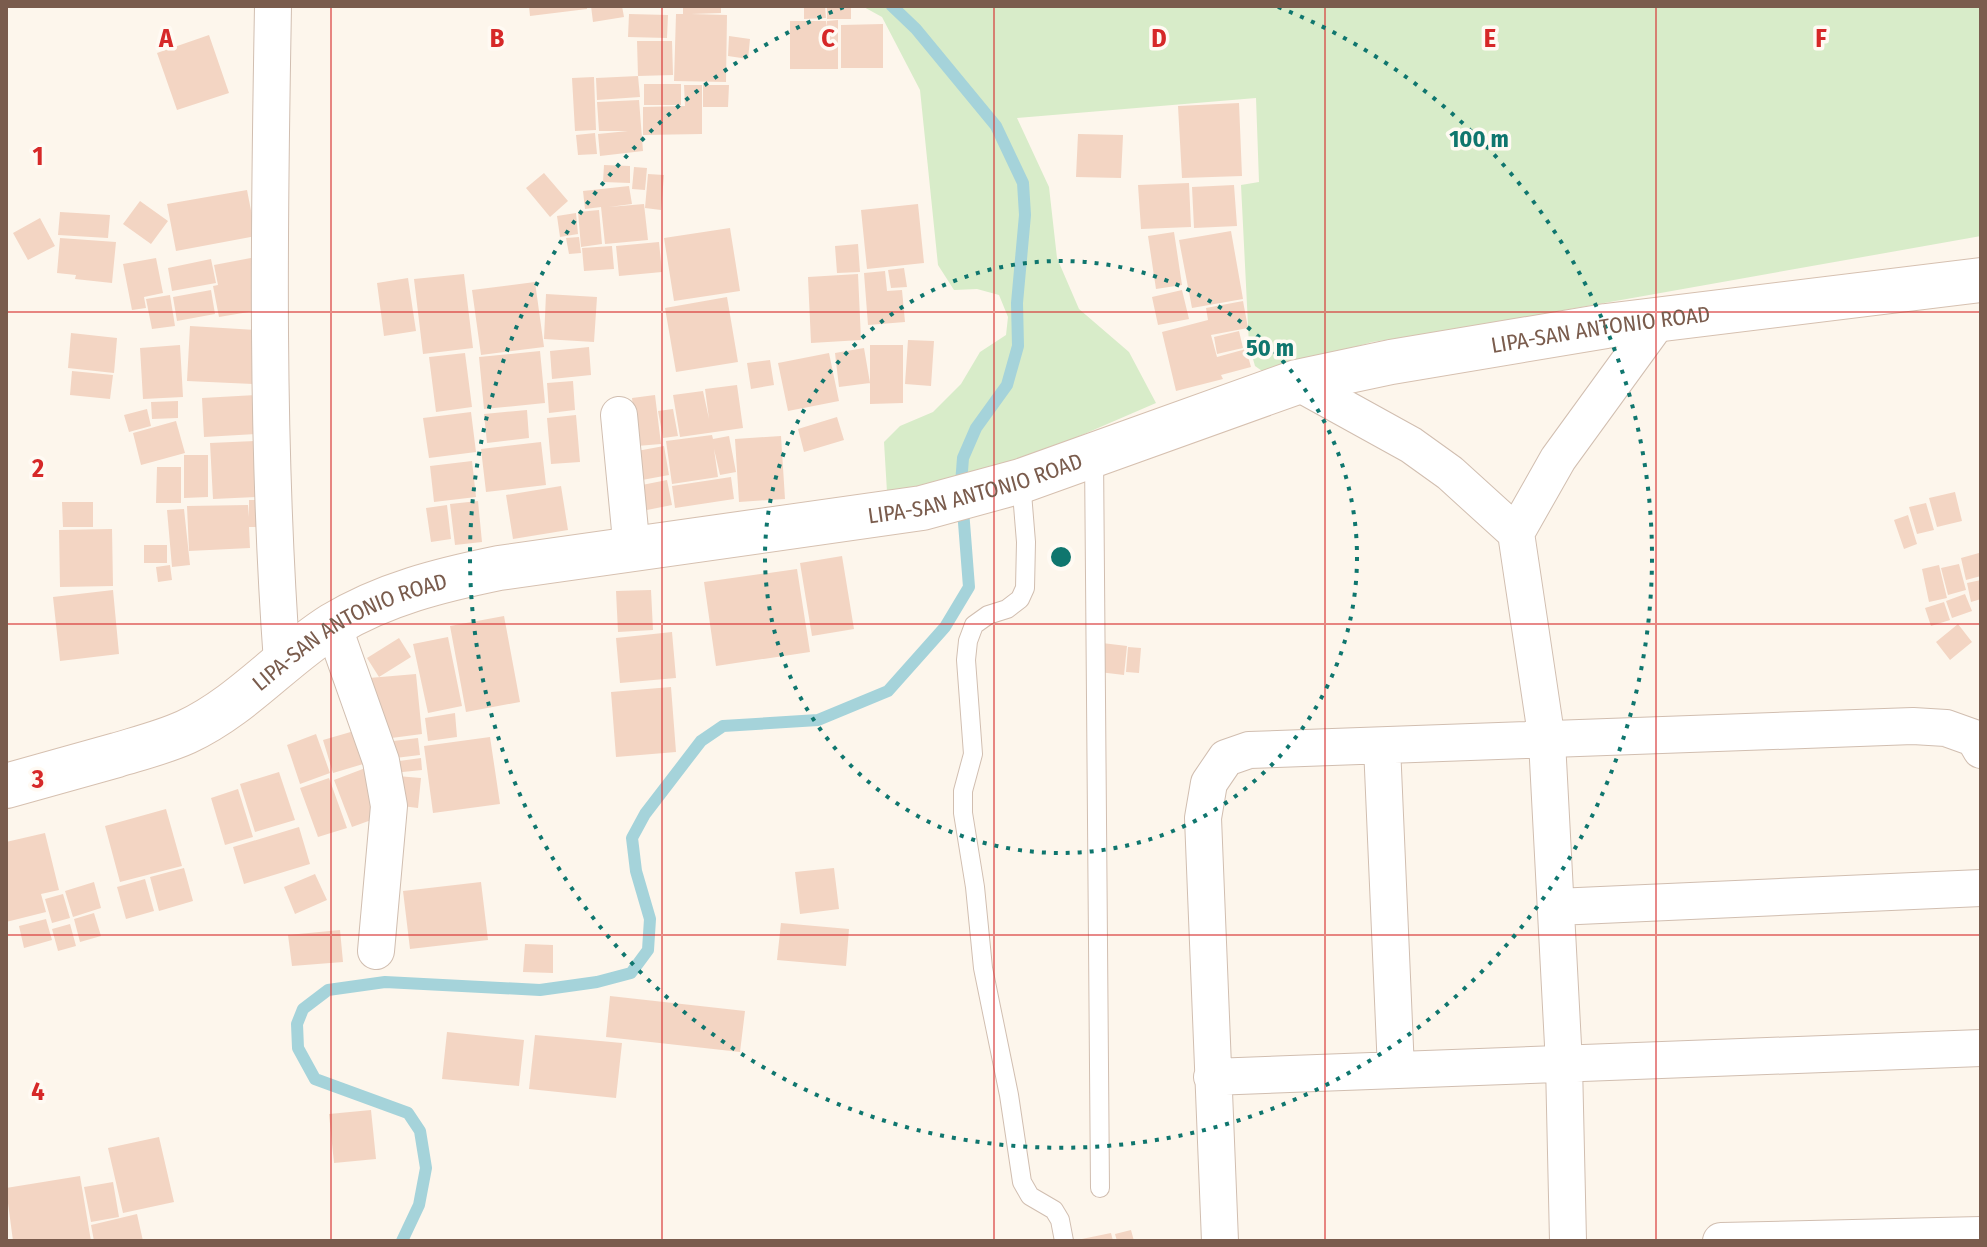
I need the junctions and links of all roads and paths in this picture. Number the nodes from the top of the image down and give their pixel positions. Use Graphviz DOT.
graph roads {
  1 [pos="273,6"];
  2 [pos="1981,280"];
  3 [pos="1659,320"];
  4 [pos="1297,382"];
  5 [pos="619,415"];
  6 [pos="1094,454"];
  7 [pos="1014,483"];
  8 [pos="1516,533"];
  9 [pos="632,551"];
  10 [pos="333,625"];
  11 [pos="282,662"];
  12 [pos="1547,741"];
  13 [pos="1382,746"];
  14 [pos="1981,750"];
  15 [pos="6,786"];
  16 [pos="1981,888"];
  17 [pos="1556,907"];
  18 [pos="376,951"];
  19 [pos="1981,1048"];
  20 [pos="1564,1064"];
  21 [pos="1396,1070"];
  22 [pos="1212,1077"];
  23 [pos="1100,1188"];
  24 [pos="1981,1235"];
  25 [pos="1876,1240"];
  26 [pos="1064,1241"];
  27 [pos="1220,1241"];
  28 [pos="1568,1241"];
  29 [pos="1721,1241"];
  1 -- 11 [label="street"];
  2 -- 3 [label="main road, LIPA-SAN ANTONIO ROAD"];
  3 -- 4 [label="main road, LIPA-SAN ANTONIO ROAD"];
  3 -- 8 [label="street"];
  4 -- 6 [label="main road, LIPA-SAN ANTONIO ROAD"];
  4 -- 8 [label="street"];
  5 -- 9 [label="street"];
  6 -- 7 [label="main road, LIPA-SAN ANTONIO ROAD"];
  6 -- 23 [label="lane"];
  7 -- 9 [label="main road, LIPA-SAN ANTONIO ROAD"];
  7 -- 26 [label="lane"];
  8 -- 12 [label="street"];
  9 -- 10 [label="main road, LIPA-SAN ANTONIO ROAD"];
  10 -- 11 [label="main road, LIPA-SAN ANTONIO ROAD"];
  10 -- 18 [label="street"];
  11 -- 15 [label="main road, LIPA-SAN ANTONIO ROAD"];
  12 -- 13 [label="street"];
  12 -- 14 [label="street"];
  12 -- 17 [label="street"];
  13 -- 21 [label="street"];
  13 -- 22 [label="street"];
  16 -- 17 [label="street"];
  17 -- 20 [label="street"];
  19 -- 20 [label="street"];
  20 -- 21 [label="street"];
  20 -- 28 [label="street"];
  21 -- 22 [label="street"];
  22 -- 27 [label="street"];
  24 -- 25 [label="street"];
  25 -- 29 [label="street"];
}
